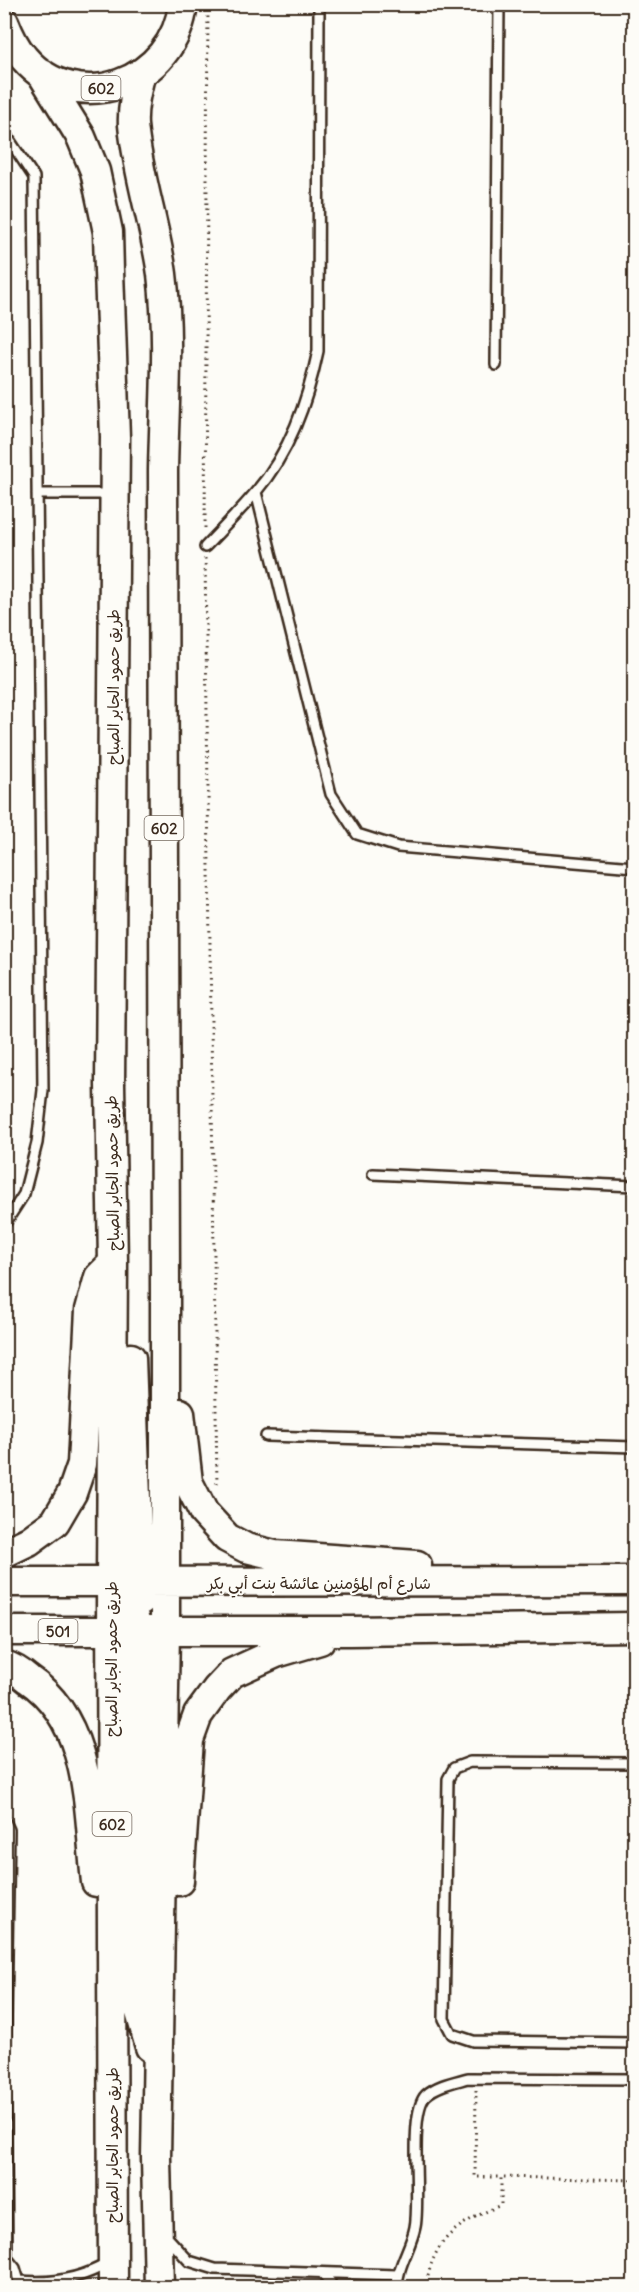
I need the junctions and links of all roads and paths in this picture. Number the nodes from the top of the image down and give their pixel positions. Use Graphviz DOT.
graph roads {
  1 [pos="183,4"];
  2 [pos="208,4"];
  3 [pos="320,4"];
  4 [pos="499,4"];
  5 [pos="4,22"];
  6 [pos="42,74"];
  7 [pos="140,76"];
  8 [pos="4,132"];
  9 [pos="496,365"];
  10 [pos="256,492"];
  11 [pos="38,494"];
  12 [pos="114,494"];
  13 [pos="205,547"];
  14 [pos="634,867"];
  15 [pos="373,1174"];
  16 [pos="634,1186"];
  17 [pos="4,1225"];
  18 [pos="113,1263"];
  19 [pos="165,1295"];
  20 [pos="266,1436"];
  21 [pos="634,1447"];
  22 [pos="217,1494"];
  23 [pos="4,1553"];
  24 [pos="634,1581"];
  25 [pos="4,1582"];
  26 [pos="556,1582"];
  27 [pos="138,1583"];
  28 [pos="634,1627"];
  29 [pos="4,1631"];
  30 [pos="124,1631"];
  31 [pos="165,1631"];
  32 [pos="351,1631"];
  33 [pos="4,1665"];
  34 [pos="634,1763"];
  35 [pos="4,1819"];
  36 [pos="160,1964"];
  37 [pos="112,2017"];
  38 [pos="634,2043"];
  39 [pos="157,2068"];
  40 [pos="5,2078"];
  41 [pos="476,2078"];
  42 [pos="634,2079"];
  43 [pos="501,2177"];
  44 [pos="634,2180"];
  45 [pos="159,2226"];
  46 [pos="6,2260"];
  47 [pos="322,2273"];
  48 [pos="113,2274"];
  49 [pos="397,2275"];
  50 [pos="21,2284"];
  51 [pos="51,2285"];
  52 [pos="4,2286"];
  53 [pos="147,2288"];
  54 [pos="159,2288"];
  55 [pos="331,2288"];
  56 [pos="397,2288"];
  57 [pos="426,2288"];
  1 -- 7 [label="main road, 602"];
  2 -- 13 [label="path"];
  3 -- 10 [label="lane"];
  4 -- 9 [label="lane"];
  5 -- 6 [label="main road, 602"];
  6 -- 7 [label="main road, 602"];
  6 -- 12 [label="main road, طريق حمود الجابر الصباح / 602"];
  7 -- 19 [label="main road, 602"];
  8 -- 11 [label="lane"];
  10 -- 13 [label="lane"];
  10 -- 14 [label="lane"];
  11 -- 12 [label="lane"];
  11 -- 17 [label="lane"];
  12 -- 18 [label="main road, طريق حمود الجابر الصباح / 602"];
  13 -- 22 [label="path"];
  15 -- 16 [label="lane"];
  18 -- 23 [label="main road"];
  18 -- 27 [label="main road"];
  19 -- 26 [label="main road"];
  19 -- 27 [label="main road, 602"];
  20 -- 21 [label="lane"];
  24 -- 26 [label="main road, شارع أم المؤمنين عائشة بنت أبي بكر"];
  25 -- 27 [label="main road, شارع أم المؤمنين عائشة بنت أبي بكر"];
  26 -- 27 [label="main road, شارع أم المؤمنين عائشة بنت أبي بكر"];
  27 -- 30 [label="main road"];
  27 -- 31 [label="main road"];
  28 -- 32 [label="main road"];
  29 -- 30 [label="main road, 501"];
  30 -- 31 [label="main road"];
  30 -- 37 [label="main road, طريق حمود الجابر الصباح / 602"];
  30 -- 39 [label="main road"];
  31 -- 32 [label="main road"];
  31 -- 36 [label="main road"];
  32 -- 36 [label="main road"];
  33 -- 37 [label="main road"];
  34 -- 38 [label="lane"];
  35 -- 40 [label="lane"];
  36 -- 39 [label="main road"];
  37 -- 48 [label="main road, طريق حمود الجابر الصباح / 602"];
  39 -- 45 [label="main road"];
  40 -- 46 [label="lane"];
  41 -- 42 [label="lane"];
  41 -- 43 [label="path"];
  41 -- 49 [label="lane"];
  43 -- 44 [label="path"];
  43 -- 57 [label="path"];
  45 -- 47 [label="lane"];
  45 -- 54 [label="main road"];
  46 -- 50 [label="lane"];
  47 -- 49 [label="lane"];
  47 -- 55 [label="lane"];
  48 -- 51 [label="lane"];
  49 -- 56 [label="lane"];
  50 -- 51 [label="lane"];
  52 -- 53 [label="path, bridge"];
}
